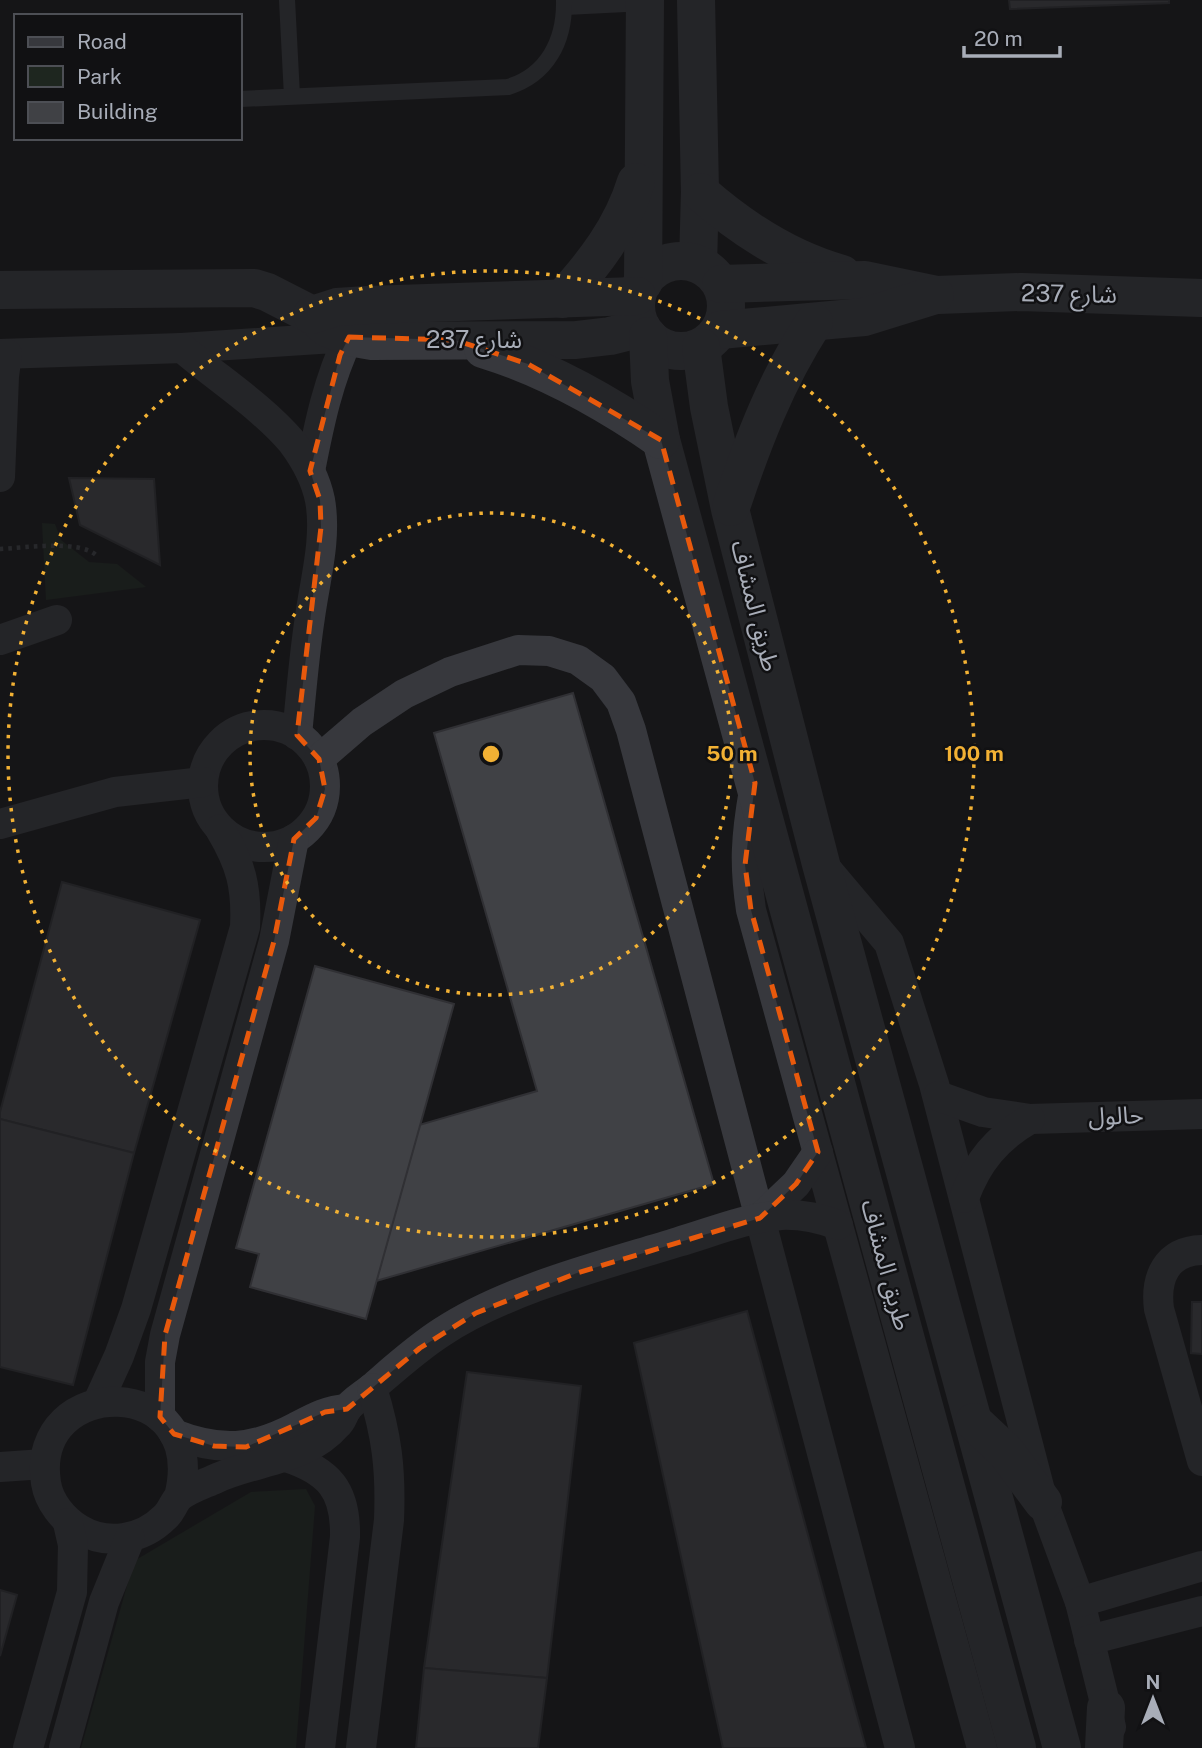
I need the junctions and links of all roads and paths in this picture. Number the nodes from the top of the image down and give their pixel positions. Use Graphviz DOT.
graph roads {
  1 [pos="288,0"];
  2 [pos="696,0"];
  3 [pos="645,2"];
  4 [pos="564,3"];
  5 [pos="292,96"];
  6 [pos="242,99"];
  7 [pos="642,164"];
  8 [pos="700,192"];
  9 [pos="709,274"];
  10 [pos="865,280"];
  11 [pos="0,290"];
  12 [pos="937,295"];
  13 [pos="1202,298"];
  14 [pos="562,299"];
  15 [pos="642,311"];
  16 [pos="312,315"];
  17 [pos="814,322"];
  18 [pos="348,337"];
  19 [pos="711,338"];
  20 [pos="454,340"];
  21 [pos="182,348"];
  22 [pos="4,354"];
  23 [pos="661,440"];
  24 [pos="310,471"];
  25 [pos="0,477"];
  26 [pos="730,509"];
  27 [pos="0,549"];
  28 [pos="97,556"];
  29 [pos="57,620"];
  30 [pos="0,622"];
  31 [pos="0,640"];
  32 [pos="298,735"];
  33 [pos="319,759"];
  34 [pos="203,782"];
  35 [pos="755,783"];
  36 [pos="0,824"];
  37 [pos="220,829"];
  38 [pos="294,839"];
  39 [pos="821,864"];
  40 [pos="938,1096"];
  41 [pos="1202,1114"];
  42 [pos="1030,1119"];
  43 [pos="818,1152"];
  44 [pos="964,1198"];
  45 [pos="760,1218"];
  46 [pos="838,1226"];
  47 [pos="1202,1250"];
  48 [pos="372,1388"];
  49 [pos="98,1402"];
  50 [pos="347,1409"];
  51 [pos="973,1421"];
  52 [pos="167,1426"];
  53 [pos="286,1457"];
  54 [pos="1202,1461"];
  55 [pos="44,1464"];
  56 [pos="0,1467"];
  57 [pos="179,1497"];
  58 [pos="1043,1502"];
  59 [pos="68,1523"];
  60 [pos="130,1538"];
  61 [pos="1202,1566"];
  62 [pos="1080,1602"];
  63 [pos="1202,1611"];
  64 [pos="1089,1640"];
  65 [pos="1107,1708"];
  66 [pos="28,1748"];
  67 [pos="64,1748"];
  68 [pos="320,1748"];
  69 [pos="361,1748"];
  70 [pos="900,1748"];
  71 [pos="982,1748"];
  72 [pos="1017,1748"];
  73 [pos="1062,1748"];
  74 [pos="1104,1748"];
  75 [pos="1117,1748"];
  1 -- 5 [label="lane"];
  2 -- 8 [label="street"];
  3 -- 4 [label="lane"];
  3 -- 7 [label="street, طريق المشاف"];
  4 -- 5 [label="lane"];
  5 -- 6 [label="lane"];
  7 -- 14 [label="street"];
  7 -- 15 [label="street, طريق المشاف"];
  8 -- 9 [label="street"];
  8 -- 10 [label="street"];
  9 -- 10 [label="street, شارع 237"];
  9 -- 15 [label="street"];
  9 -- 19 [label="street"];
  10 -- 12 [label="street, شارع 237"];
  11 -- 16 [label="street, شارع 237"];
  12 -- 13 [label="street, شارع 237"];
  12 -- 17 [label="street, شارع 237"];
  14 -- 15 [label="street, شارع 237"];
  14 -- 16 [label="street, شارع 237"];
  15 -- 19 [label="street"];
  15 -- 20 [label="street, شارع 237"];
  15 -- 23 [label="street, طريق المشاف"];
  16 -- 18 [label="street, شارع 237"];
  17 -- 19 [label="street, شارع 237"];
  17 -- 26 [label="street"];
  18 -- 20 [label="street, شارع 237"];
  18 -- 21 [label="street"];
  18 -- 24 [label="street"];
  19 -- 26 [label="street, طريق المشاف"];
  20 -- 23 [label="street"];
  21 -- 22 [label="street"];
  21 -- 24 [label="street"];
  22 -- 25 [label="street"];
  23 -- 35 [label="street, طريق المشاف"];
  24 -- 32 [label="street"];
  26 -- 39 [label="street, طريق المشاف"];
  27 -- 28 [label="path"];
  29 -- 31 [label="street"];
  30 -- 31 [label="street"];
  32 -- 33 [label="street"];
  32 -- 34 [label="street"];
  33 -- 38 [label="street"];
  33 -- 45 [label="street"];
  34 -- 36 [label="street"];
  34 -- 37 [label="street"];
  35 -- 43 [label="street, طريق المشاف"];
  35 -- 72 [label="street, طريق المشاف"];
  37 -- 38 [label="street"];
  37 -- 49 [label="street"];
  38 -- 52 [label="street"];
  39 -- 40 [label="street, طريق المشاف"];
  39 -- 51 [label="street, طريق المشاف"];
  40 -- 42 [label="street, حالول"];
  40 -- 44 [label="street, طريق المشاف"];
  41 -- 42 [label="street, حالول"];
  42 -- 44 [label="street"];
  43 -- 45 [label="street"];
  43 -- 46 [label="street, طريق المشاف"];
  44 -- 58 [label="street, طريق المشاف"];
  45 -- 46 [label="street"];
  45 -- 48 [label="street"];
  45 -- 70 [label="street"];
  46 -- 71 [label="street, طريق المشاف"];
  47 -- 54 [label="street"];
  48 -- 50 [label="street"];
  48 -- 69 [label="street"];
  49 -- 52 [label="street"];
  49 -- 55 [label="street"];
  50 -- 52 [label="street"];
  50 -- 53 [label="street"];
  51 -- 58 [label="street"];
  51 -- 73 [label="street, طريق المشاف"];
  52 -- 57 [label="street"];
  53 -- 57 [label="street"];
  53 -- 68 [label="street"];
  55 -- 56 [label="street"];
  55 -- 59 [label="street"];
  57 -- 60 [label="street"];
  58 -- 62 [label="street, طريق المشاف"];
  59 -- 60 [label="street"];
  59 -- 66 [label="street"];
  60 -- 67 [label="street"];
  61 -- 62 [label="street"];
  62 -- 64 [label="street, طريق المشاف"];
  63 -- 64 [label="street"];
  64 -- 65 [label="street, طريق المشاف"];
  65 -- 74 [label="street"];
  65 -- 75 [label="street, طريق المشاف"];
}
